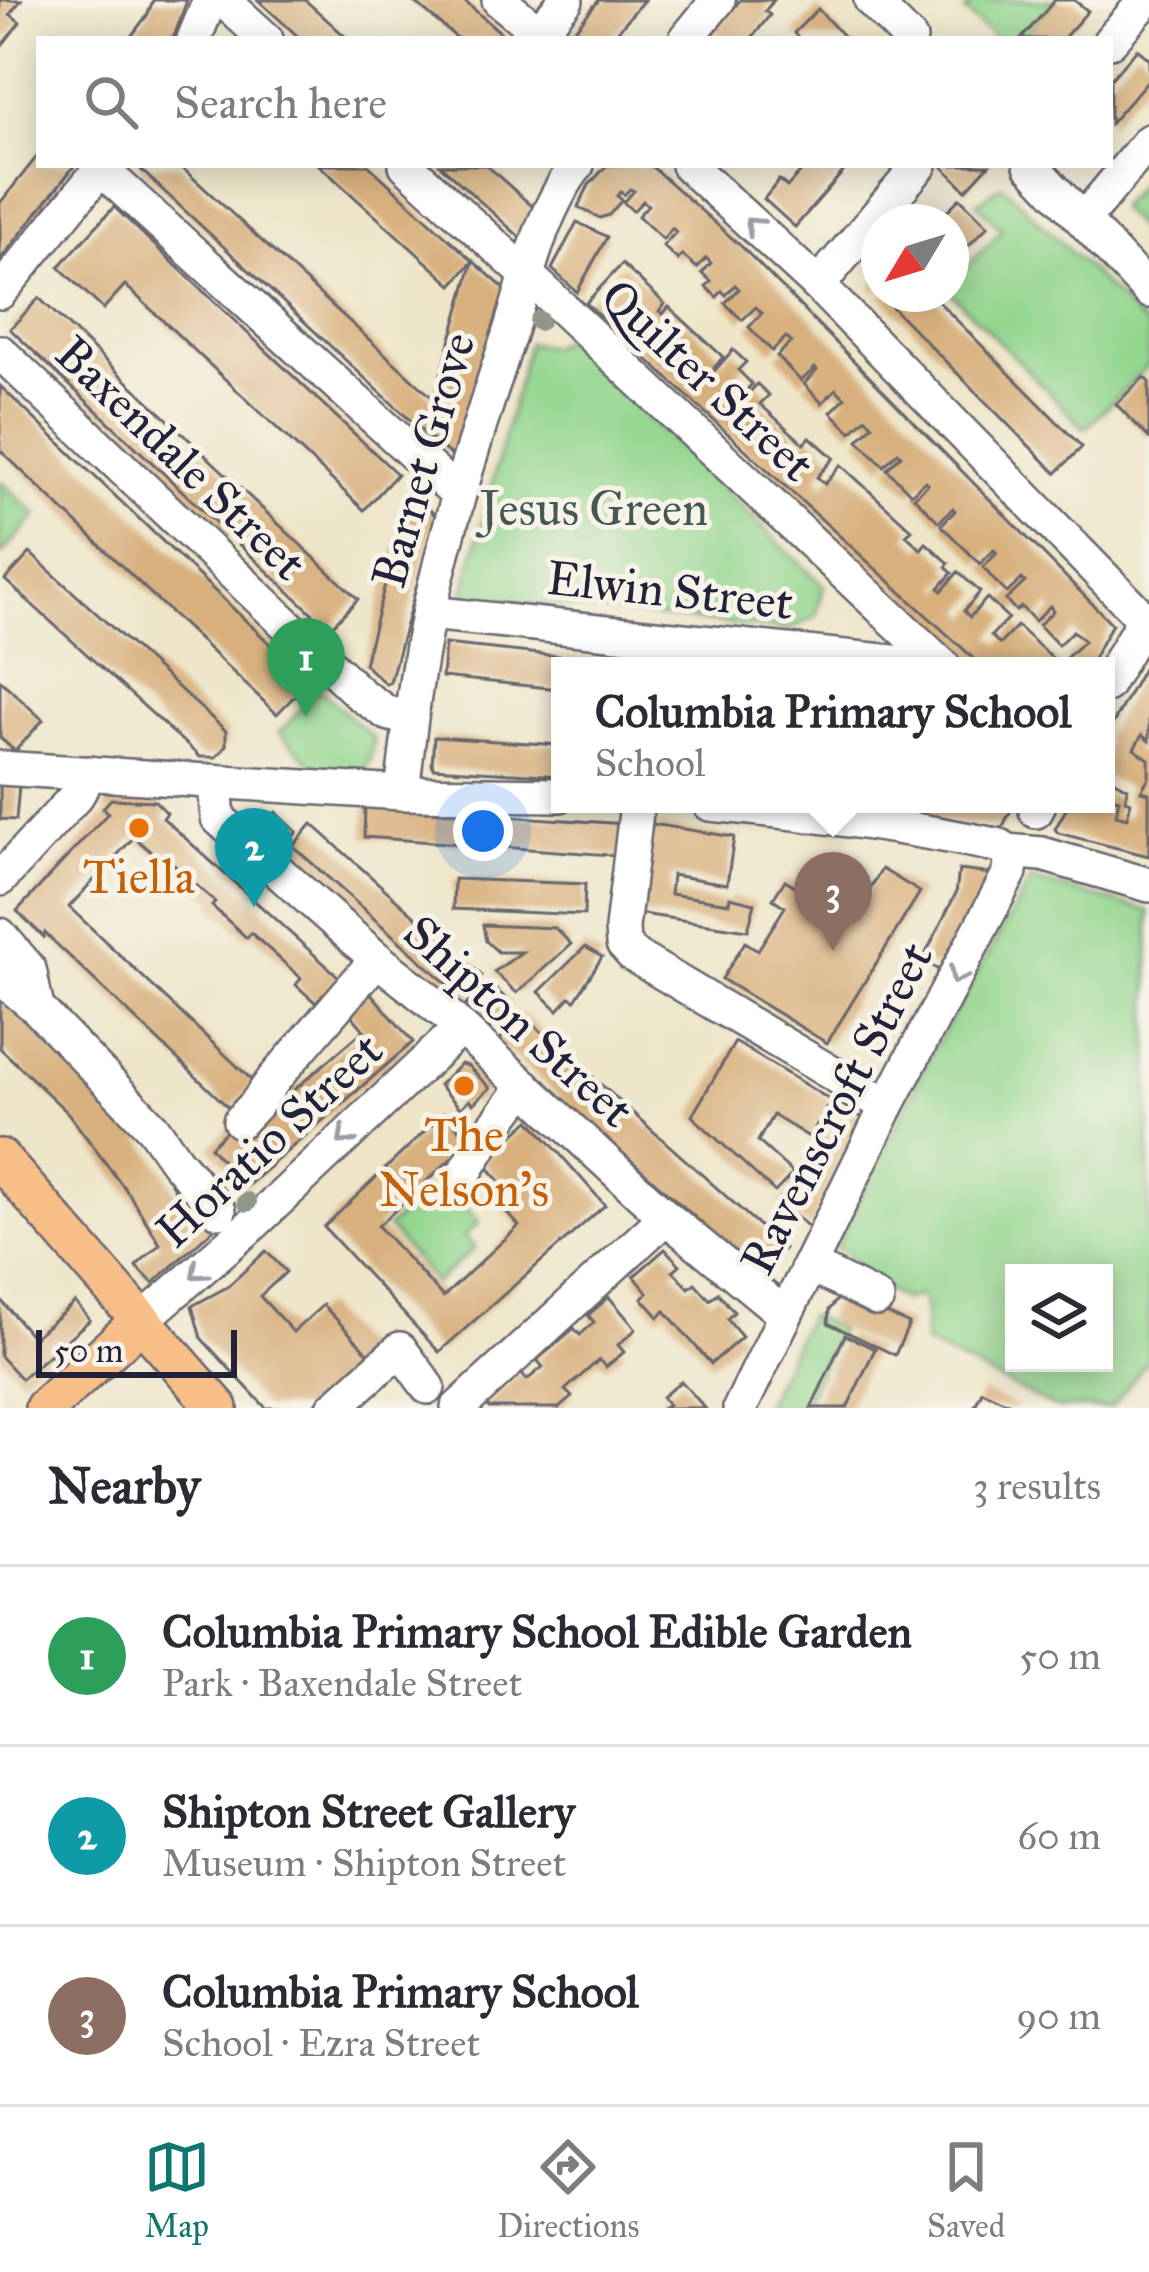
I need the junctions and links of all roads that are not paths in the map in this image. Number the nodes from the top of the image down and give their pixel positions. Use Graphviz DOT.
graph roads {
  1 [pos="210,0"];
  2 [pos="223,0"];
  3 [pos="500,0"];
  4 [pos="566,0"];
  5 [pos="718,0"];
  6 [pos="871,0"];
  7 [pos="195,36"];
  8 [pos="263,36"];
  9 [pos="543,36"];
  10 [pos="688,36"];
  11 [pos="907,36"];
  12 [pos="1149,141"];
  13 [pos="102,168"];
  14 [pos="104,168"];
  15 [pos="409,168"];
  16 [pos="576,168"];
  17 [pos="691,168"];
  18 [pos="917,168"];
  19 [pos="1034,168"];
  20 [pos="1084,219"];
  21 [pos="526,274"];
  22 [pos="818,284"];
  23 [pos="1149,291"];
  24 [pos="0,292"];
  25 [pos="0,352"];
  26 [pos="458,494"];
  27 [pos="429,613"];
  28 [pos="1146,621"];
  29 [pos="845,657"];
  30 [pos="933,657"];
  31 [pos="1115,671"];
  32 [pos="410,719"];
  33 [pos="0,767"];
  34 [pos="90,773"];
  35 [pos="214,783"];
  36 [pos="402,794"];
  37 [pos="551,795"];
  38 [pos="636,813"];
  39 [pos="802,813"];
  40 [pos="1007,851"];
  41 [pos="0,879"];
  42 [pos="1149,885"];
  43 [pos="0,935"];
  44 [pos="377,959"];
  45 [pos="0,977"];
  46 [pos="37,1009"];
  47 [pos="461,1028"];
  48 [pos="525,1086"];
  49 [pos="887,1106"];
  50 [pos="240,1120"];
  51 [pos="153,1128"];
  52 [pos="0,1160"];
  53 [pos="465,1172"];
  54 [pos="219,1211"];
  55 [pos="666,1217"];
  56 [pos="254,1223"];
  57 [pos="809,1265"];
  58 [pos="877,1299"];
  59 [pos="785,1315"];
  60 [pos="141,1321"];
  61 [pos="428,1387"];
  62 [pos="466,1405"];
  63 [pos="45,1408"];
  64 [pos="218,1408"];
  65 [pos="334,1408"];
  66 [pos="740,1408"];
  1 -- 7 [label="street"];
  2 -- 8 [label="street"];
  3 -- 9 [label="street"];
  4 -- 9 [label="street"];
  5 -- 10 [label="street"];
  6 -- 11 [label="street"];
  12 -- 20 [label="street"];
  13 -- 24 [label="street"];
  14 -- 26 [label="street"];
  15 -- 21 [label="street, Quilter Street"];
  16 -- 21 [label="street, Barnet Grove"];
  22 -- 17 [label="street, one-way"];
  18 -- 22 [label="street"];
  19 -- 20 [label="street"];
  20 -- 23 [label="street"];
  21 -- 26 [label="street, Barnet Grove"];
  21 -- 30 [label="street, Quilter Street"];
  22 -- 28 [label="street"];
  25 -- 32 [label="street, Baxendale Street"];
  26 -- 27 [label="street, Barnet Grove"];
  27 -- 29 [label="street, Elwin Street"];
  27 -- 32 [label="street, Barnet Grove"];
  28 -- 31 [label="street"];
  32 -- 36 [label="street, Barnet Grove"];
  33 -- 34 [label="street"];
  34 -- 35 [label="street"];
  34 -- 41 [label="street"];
  35 -- 36 [label="street"];
  35 -- 44 [label="street, Shipton Street"];
  36 -- 37 [label="street"];
  38 -- 49 [label="street"];
  39 -- 40 [label="street"];
  40 -- 42 [label="street"];
  40 -- 49 [label="street, Ravenscroft Street, one-way"];
  43 -- 46 [label="street"];
  44 -- 47 [label="street, Shipton Street"];
  44 -- 50 [label="street"];
  45 -- 46 [label="street"];
  46 -- 51 [label="street"];
  47 -- 48 [label="street, Shipton Street"];
  47 -- 56 [label="street, Horatio Street, one-way"];
  48 -- 53 [label="street"];
  48 -- 55 [label="street, Shipton Street"];
  49 -- 57 [label="street, Ravenscroft Street"];
  51 -- 54 [label="street"];
  51 -- 56 [label="street"];
  52 -- 60 [label="main road"];
  55 -- 59 [label="street, Shipton Street"];
  55 -- 62 [label="street"];
  56 -- 60 [label="street, Horatio Street, one-way"];
  57 -- 58 [label="street"];
  57 -- 59 [label="street, Ravenscroft Street"];
  59 -- 66 [label="street, Ravenscroft Street"];
  60 -- 63 [label="main road"];
  60 -- 64 [label="main road"];
  61 -- 65 [label="street"];
}
